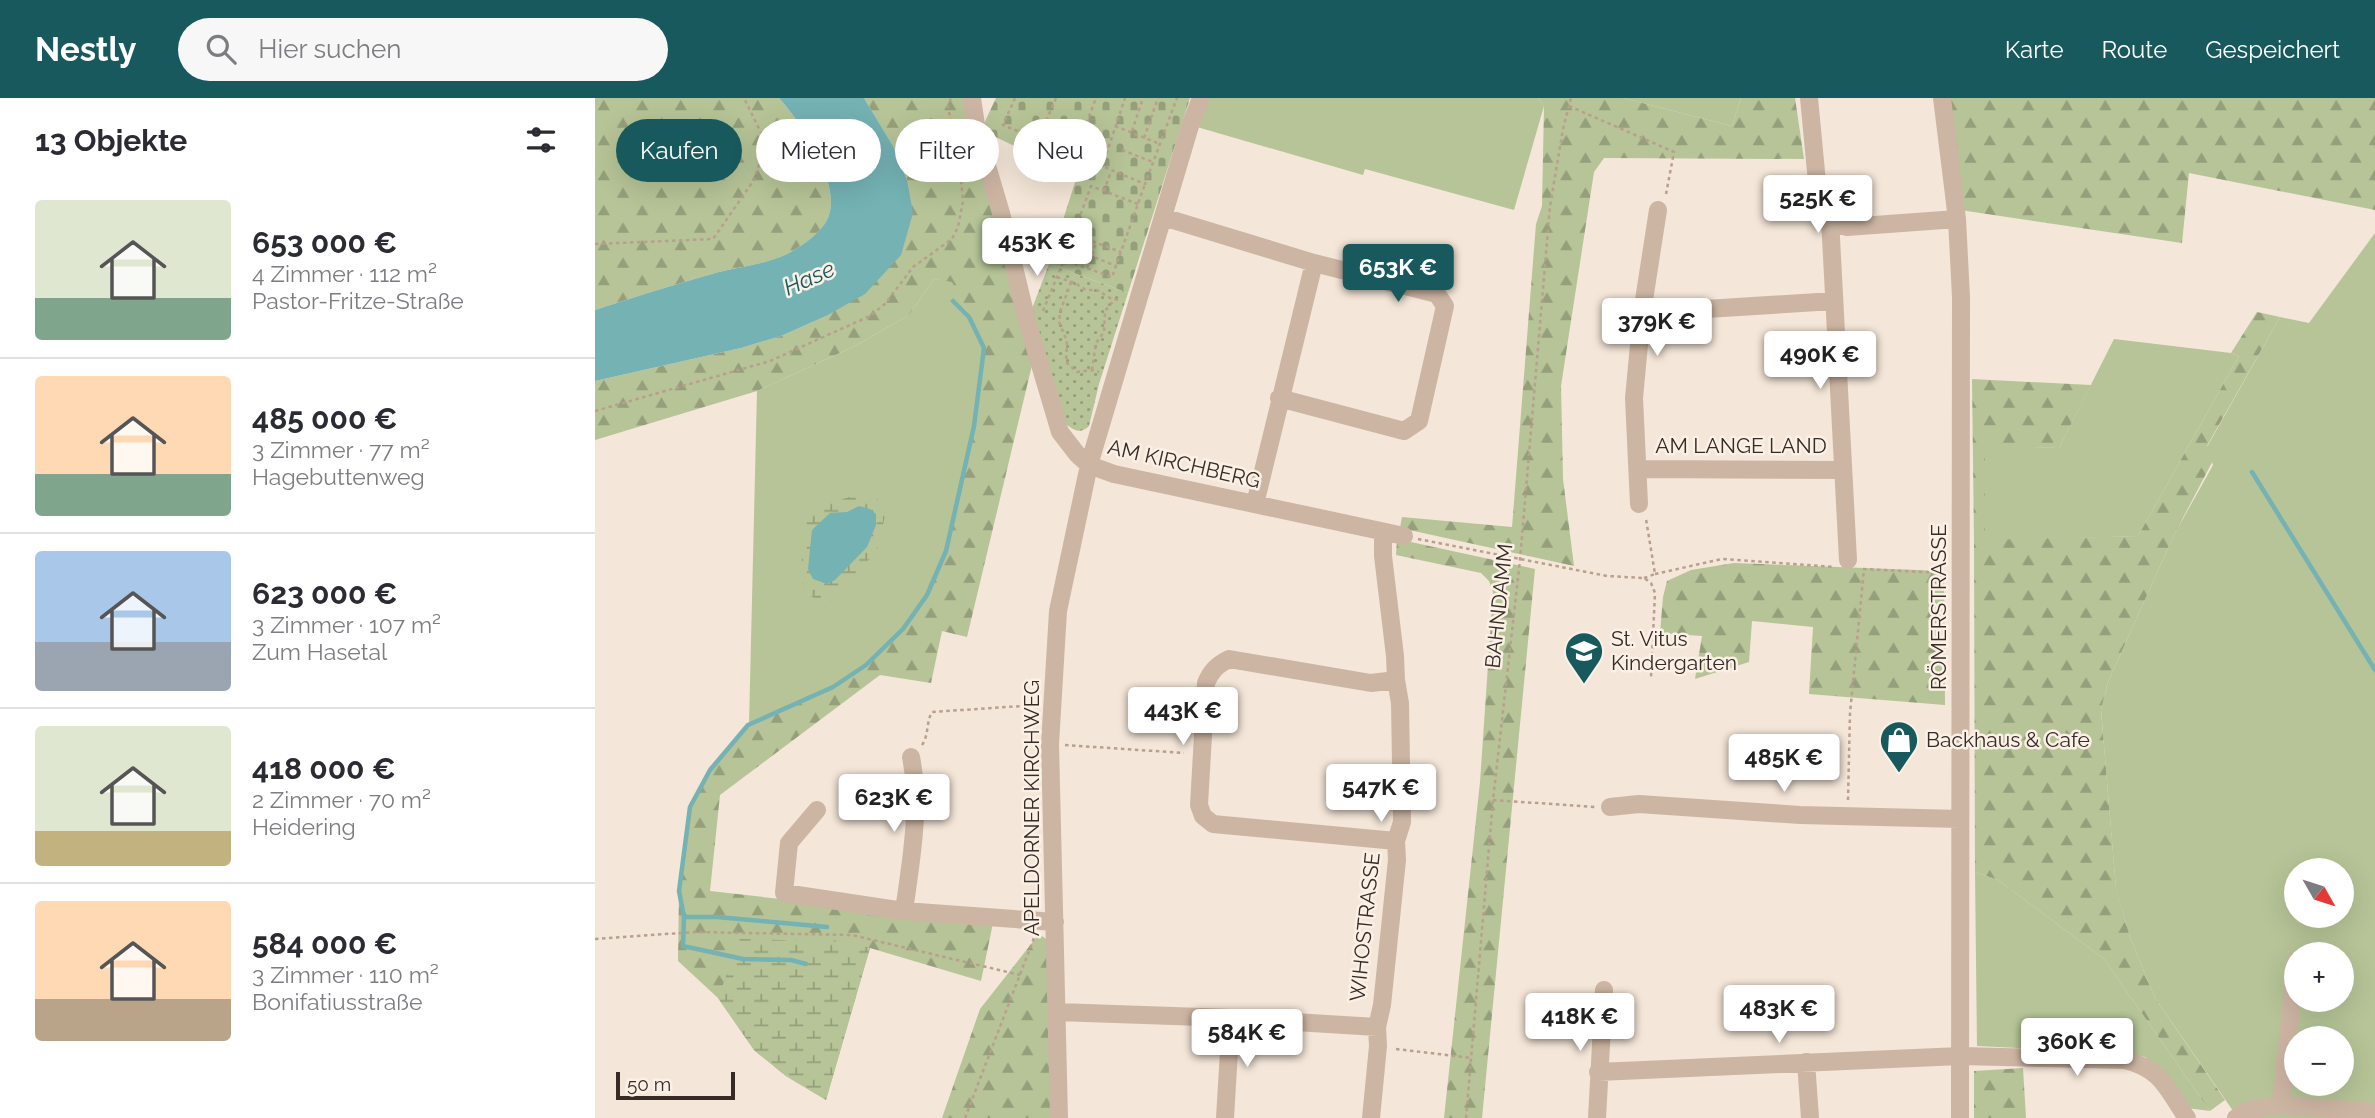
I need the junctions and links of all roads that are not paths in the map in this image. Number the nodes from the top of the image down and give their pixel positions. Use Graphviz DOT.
graph roads {
  1 [pos="972,98"];
  2 [pos="1201,98"];
  3 [pos="1809,98"];
  4 [pos="1942,98"];
  5 [pos="1658,211"];
  6 [pos="1163,217"];
  7 [pos="1830,219"];
  8 [pos="1957,219"];
  9 [pos="1314,263"];
  10 [pos="1835,302"];
  11 [pos="1642,313"];
  12 [pos="1279,398"];
  13 [pos="1089,465"];
  14 [pos="1638,469"];
  15 [pos="1843,470"];
  16 [pos="1255,504"];
  17 [pos="1639,504"];
  18 [pos="1383,532"];
  19 [pos="1404,536"];
  20 [pos="1853,567"];
  21 [pos="1396,680"];
  22 [pos="911,757"];
  23 [pos="1610,807"];
  24 [pos="817,810"];
  25 [pos="1960,818"];
  26 [pos="1396,841"];
  27 [pos="904,911"];
  28 [pos="1050,922"];
  29 [pos="1604,990"];
  30 [pos="1057,1012"];
  31 [pos="2291,1012"];
  32 [pos="1231,1018"];
  33 [pos="1377,1027"];
  34 [pos="1960,1056"];
  35 [pos="1806,1062"];
  36 [pos="1598,1072"];
  37 [pos="2281,1105"];
  38 [pos="2375,1112"];
  39 [pos="1059,1118"];
  40 [pos="1225,1118"];
  41 [pos="1371,1118"];
  42 [pos="1597,1118"];
  43 [pos="1810,1118"];
  44 [pos="1960,1118"];
  45 [pos="2187,1118"];
  46 [pos="2236,1118"];
  1 -- 13 [label="street, AM KIRCHBERG"];
  2 -- 6 [label="street, APELDORNER KIRCHWEG"];
  3 -- 7 [label="street, AM LANGE LAND"];
  4 -- 8 [label="street, RÖMERSTRASSE"];
  5 -- 11 [label="street, AM LANGE LAND"];
  6 -- 9 [label="street"];
  6 -- 13 [label="street, APELDORNER KIRCHWEG"];
  7 -- 8 [label="street"];
  7 -- 10 [label="street, AM LANGE LAND"];
  8 -- 25 [label="street, RÖMERSTRASSE"];
  9 -- 12 [label="street"];
  9 -- 12 [label="street"];
  10 -- 11 [label="street"];
  10 -- 15 [label="street, AM LANGE LAND"];
  11 -- 14 [label="street, AM LANGE LAND"];
  12 -- 16 [label="street"];
  13 -- 16 [label="street, AM KIRCHBERG"];
  13 -- 28 [label="street, APELDORNER KIRCHWEG"];
  14 -- 15 [label="street, AM LANGE LAND"];
  14 -- 17 [label="street, AM LANGE LAND"];
  15 -- 20 [label="street, AM LANGE LAND"];
  16 -- 18 [label="street, AM KIRCHBERG"];
  18 -- 19 [label="street, AM KIRCHBERG"];
  18 -- 21 [label="street, WIHOSTRASSE"];
  21 -- 26 [label="street, WIHOSTRASSE"];
  21 -- 26 [label="street"];
  22 -- 27 [label="street"];
  23 -- 25 [label="street"];
  24 -- 27 [label="street"];
  25 -- 34 [label="street, RÖMERSTRASSE"];
  26 -- 33 [label="street, WIHOSTRASSE"];
  27 -- 28 [label="street"];
  28 -- 30 [label="street, APELDORNER KIRCHWEG"];
  29 -- 36 [label="street"];
  30 -- 32 [label="street"];
  30 -- 39 [label="street, APELDORNER KIRCHWEG"];
  31 -- 37 [label="street"];
  32 -- 33 [label="street"];
  32 -- 40 [label="street"];
  33 -- 41 [label="street, WIHOSTRASSE"];
  34 -- 35 [label="street"];
  34 -- 44 [label="street, RÖMERSTRASSE"];
  34 -- 45 [label="street"];
  35 -- 36 [label="street"];
  35 -- 43 [label="street"];
  36 -- 42 [label="street"];
  37 -- 38 [label="street"];
  37 -- 46 [label="street"];
}
